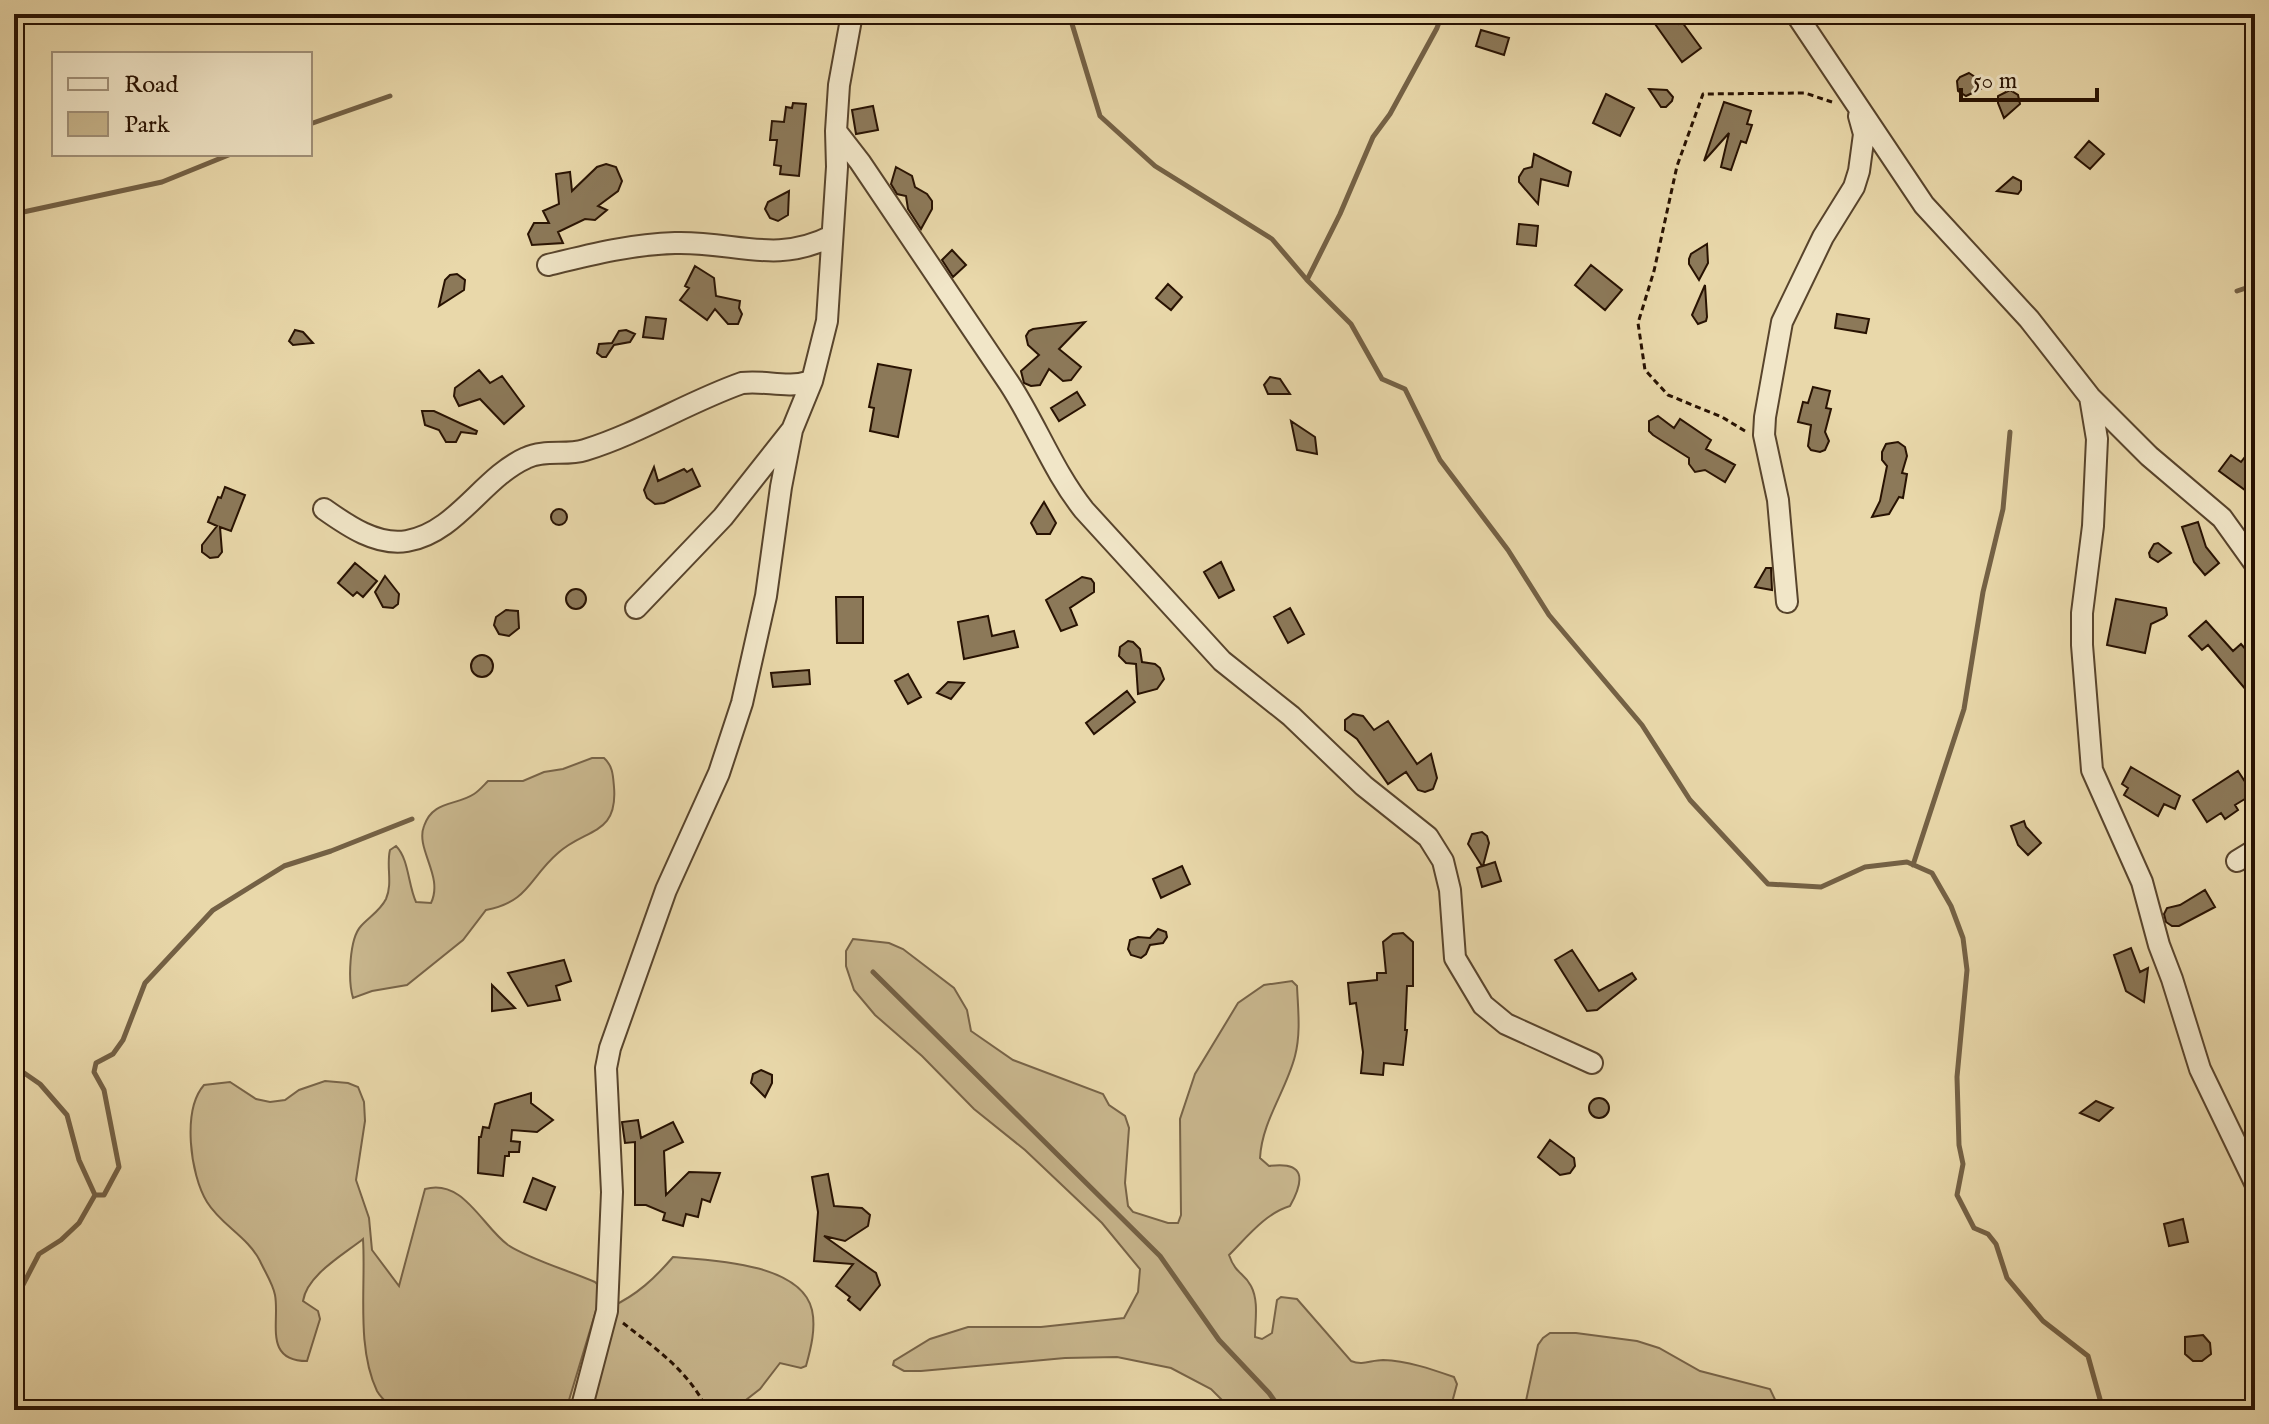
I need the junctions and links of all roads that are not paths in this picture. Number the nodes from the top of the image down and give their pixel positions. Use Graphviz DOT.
graph roads {
  1 [pos="852,14"];
  2 [pos="1796,14"];
  3 [pos="1858,108"];
  4 [pos="836,131"];
  5 [pos="832,236"];
  6 [pos="548,265"];
  7 [pos="812,381"];
  8 [pos="2090,397"];
  9 [pos="792,430"];
  10 [pos="324,509"];
  11 [pos="2255,564"];
  12 [pos="1787,602"];
  13 [pos="636,608"];
  14 [pos="2255,850"];
  15 [pos="2237,861"];
  16 [pos="1592,1063"];
  17 [pos="2255,1183"];
  18 [pos="581,1410"];
  1 -- 4 [label="street"];
  2 -- 3 [label="street"];
  3 -- 8 [label="street"];
  3 -- 12 [label="street"];
  4 -- 5 [label="street"];
  4 -- 16 [label="street"];
  5 -- 6 [label="street"];
  5 -- 7 [label="street"];
  7 -- 9 [label="street"];
  7 -- 10 [label="street"];
  8 -- 11 [label="street"];
  8 -- 17 [label="street"];
  9 -- 13 [label="street"];
  9 -- 18 [label="street"];
  14 -- 15 [label="street"];
}
